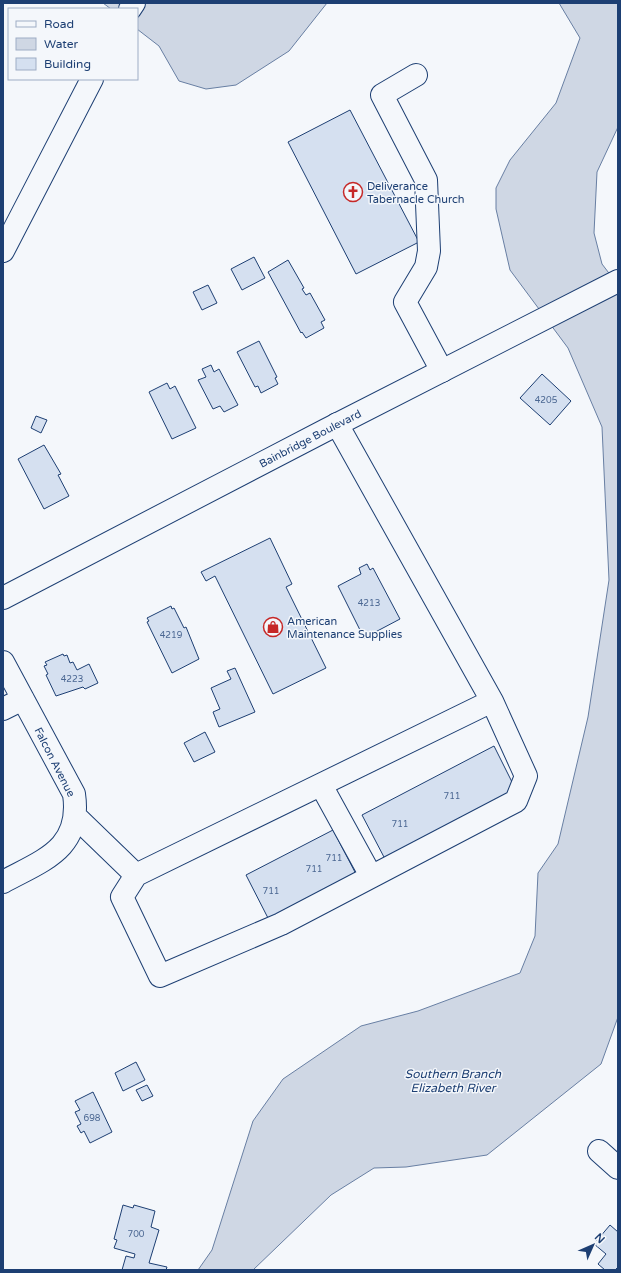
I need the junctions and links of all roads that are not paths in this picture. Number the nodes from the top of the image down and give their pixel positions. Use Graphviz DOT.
graph roads {
  1 [pos="416,75"];
  2 [pos="91,80"];
  3 [pos="3,251"];
  4 [pos="618,281"];
  5 [pos="442,371"];
  6 [pos="337,424"];
  7 [pos="3,598"];
  8 [pos="3,662"];
  9 [pos="23,698"];
  10 [pos="492,701"];
  11 [pos="3,709"];
  12 [pos="321,785"];
  13 [pos="75,816"];
  14 [pos="136,875"];
  15 [pos="371,876"];
  16 [pos="3,882"];
  17 [pos="599,1151"];
  18 [pos="618,1168"];
  1 -- 5 [label="main road"];
  2 -- 3 [label="main road"];
  4 -- 5 [label="main road, Bainbridge Boulevard"];
  5 -- 6 [label="main road, Bainbridge Boulevard"];
  6 -- 7 [label="main road, Bainbridge Boulevard"];
  6 -- 10 [label="main road"];
  8 -- 9 [label="main road, Falcon Avenue"];
  9 -- 11 [label="main road"];
  9 -- 13 [label="main road, Falcon Avenue"];
  10 -- 12 [label="main road"];
  10 -- 15 [label="main road"];
  12 -- 14 [label="main road"];
  12 -- 15 [label="main road"];
  13 -- 14 [label="main road"];
  13 -- 16 [label="main road, Falcon Avenue"];
  14 -- 15 [label="main road"];
  17 -- 18 [label="main road"];
}
